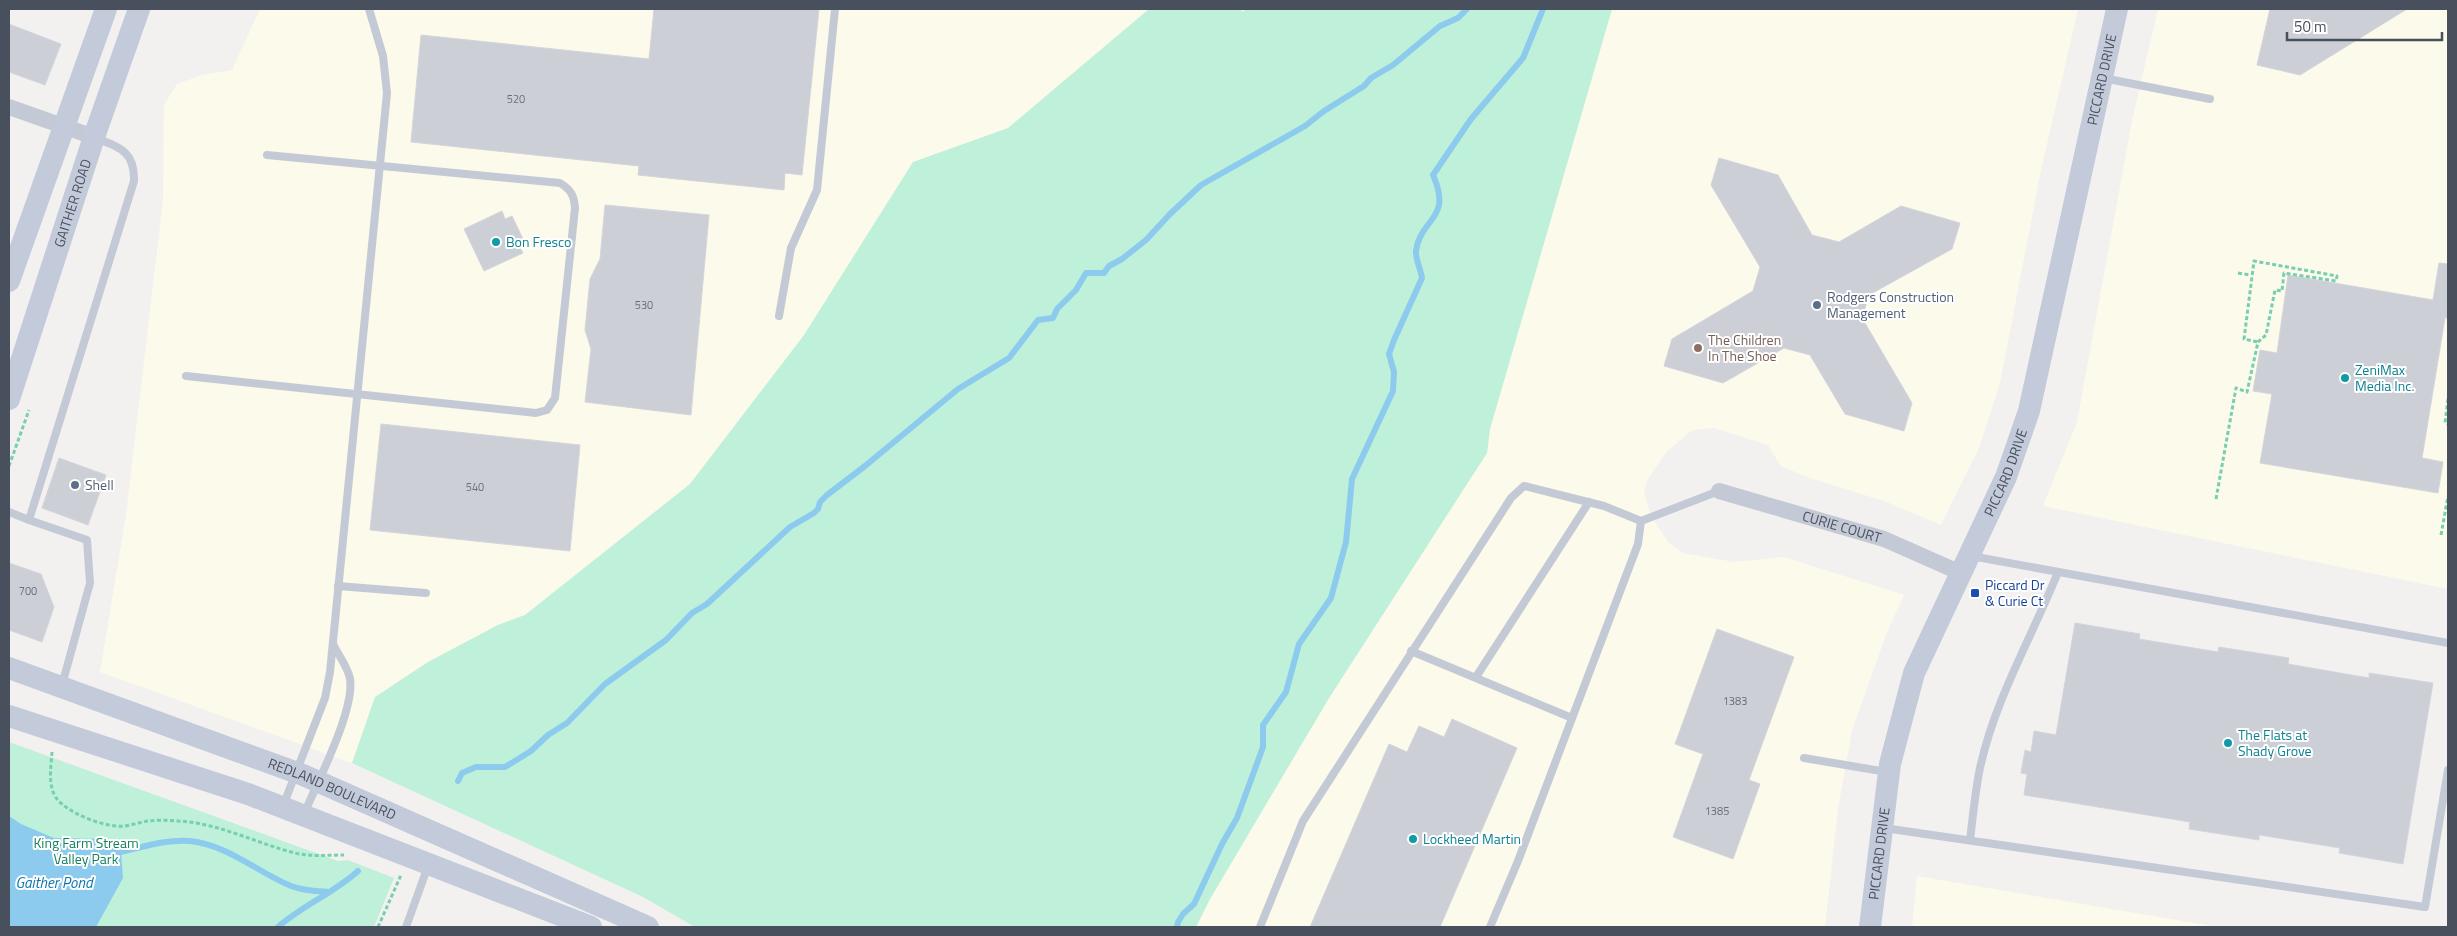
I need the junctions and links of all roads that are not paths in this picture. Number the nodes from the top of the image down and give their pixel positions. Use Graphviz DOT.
graph roads {
  1 [pos="106,9"];
  2 [pos="139,9"];
  3 [pos="369,9"];
  4 [pos="835,9"];
  5 [pos="2117,9"];
  6 [pos="2101,78"];
  7 [pos="2210,99"];
  8 [pos="9,107"];
  9 [pos="63,127"];
  10 [pos="94,137"];
  11 [pos="267,155"];
  12 [pos="379,166"];
  13 [pos="9,281"];
  14 [pos="779,316"];
  15 [pos="186,376"];
  16 [pos="355,393"];
  17 [pos="9,399"];
  18 [pos="1719,491"];
  19 [pos="1588,502"];
  20 [pos="9,512"];
  21 [pos="29,520"];
  22 [pos="1641,521"];
  23 [pos="1965,564"];
  24 [pos="2058,572"];
  25 [pos="338,586"];
  26 [pos="426,593"];
  27 [pos="2448,643"];
  28 [pos="333,644"];
  29 [pos="1411,651"];
  30 [pos="9,668"];
  31 [pos="1476,677"];
  32 [pos="61,687"];
  33 [pos="9,716"];
  34 [pos="1572,718"];
  35 [pos="1804,758"];
  36 [pos="2448,770"];
  37 [pos="296,772"];
  38 [pos="1889,772"];
  39 [pos="318,782"];
  40 [pos="293,811"];
  41 [pos="1882,828"];
  42 [pos="1970,840"];
  43 [pos="425,873"];
  44 [pos="406,927"];
  45 [pos="592,927"];
  46 [pos="648,927"];
  47 [pos="1260,927"];
  48 [pos="1490,927"];
  49 [pos="1870,927"];
  1 -- 9 [label="main road"];
  2 -- 10 [label="main road, GAITHER ROAD"];
  3 -- 12 [label="lane"];
  4 -- 14 [label="lane"];
  5 -- 6 [label="main road, PICCARD DRIVE"];
  6 -- 7 [label="lane"];
  6 -- 23 [label="main road, PICCARD DRIVE"];
  8 -- 9 [label="street"];
  9 -- 10 [label="street"];
  9 -- 13 [label="main road"];
  10 -- 17 [label="main road, GAITHER ROAD"];
  10 -- 21 [label="lane"];
  11 -- 12 [label="lane"];
  12 -- 16 [label="lane"];
  12 -- 16 [label="lane"];
  15 -- 16 [label="lane"];
  16 -- 25 [label="lane"];
  18 -- 22 [label="lane"];
  18 -- 23 [label="street, CURIE COURT"];
  19 -- 22 [label="lane"];
  19 -- 29 [label="lane"];
  19 -- 31 [label="lane"];
  20 -- 21 [label="lane"];
  21 -- 32 [label="lane"];
  22 -- 34 [label="lane"];
  23 -- 24 [label="lane"];
  23 -- 38 [label="main road, PICCARD DRIVE"];
  24 -- 27 [label="lane"];
  24 -- 42 [label="lane"];
  25 -- 26 [label="lane"];
  25 -- 28 [label="lane"];
  28 -- 37 [label="lane"];
  28 -- 39 [label="lane"];
  29 -- 31 [label="lane"];
  29 -- 47 [label="lane"];
  30 -- 32 [label="main road, REDLAND BOULEVARD"];
  31 -- 34 [label="lane"];
  32 -- 37 [label="main road, REDLAND BOULEVARD"];
  33 -- 40 [label="main road"];
  34 -- 48 [label="lane"];
  35 -- 38 [label="lane"];
  36 -- 42 [label="lane"];
  37 -- 39 [label="main road, REDLAND BOULEVARD"];
  37 -- 40 [label="lane"];
  38 -- 41 [label="main road, PICCARD DRIVE"];
  39 -- 40 [label="lane"];
  39 -- 46 [label="main road, REDLAND BOULEVARD"];
  40 -- 43 [label="main road"];
  41 -- 42 [label="lane"];
  41 -- 49 [label="main road, PICCARD DRIVE"];
  43 -- 44 [label="lane"];
  43 -- 45 [label="main road"];
}
